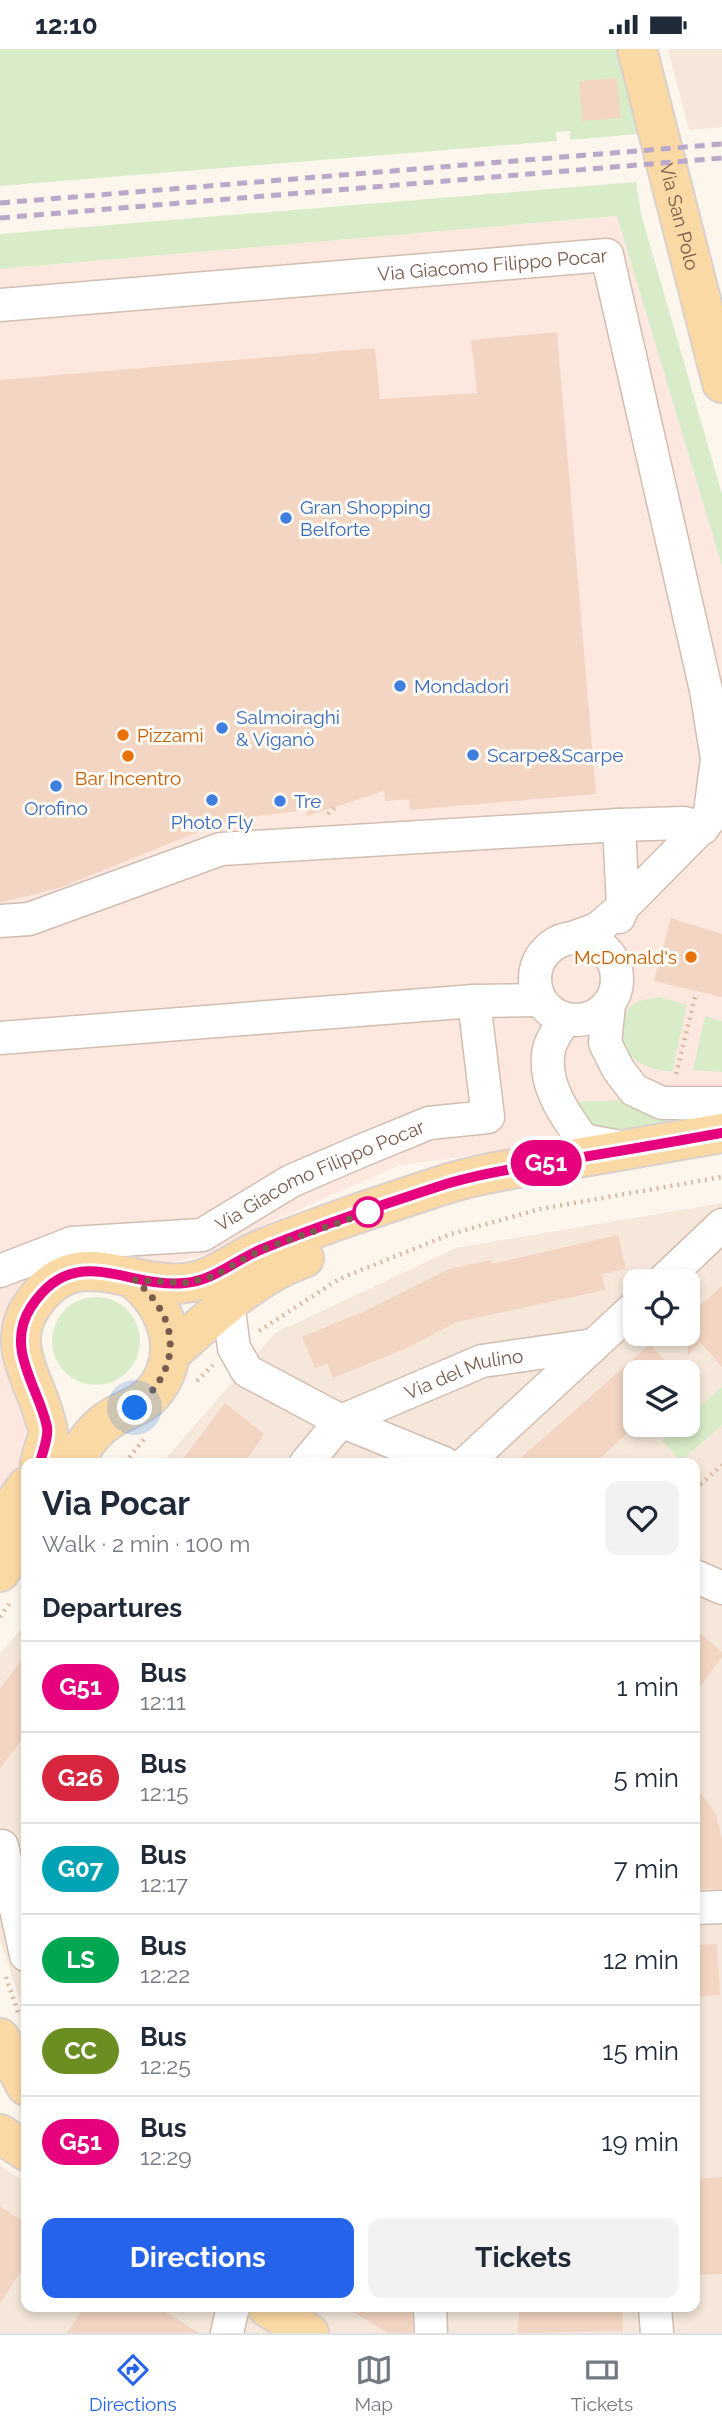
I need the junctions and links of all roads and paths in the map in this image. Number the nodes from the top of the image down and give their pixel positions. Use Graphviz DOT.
graph roads {
  1 [pos="637,49"];
  2 [pos="0,305"];
  3 [pos="722,383"];
  4 [pos="619,825"];
  5 [pos="703,828"];
  6 [pos="623,907"];
  7 [pos="0,921"];
  8 [pos="575,937"];
  9 [pos="612,958"];
  10 [pos="537,964"];
  11 [pos="695,997"];
  12 [pos="540,1000"];
  13 [pos="474,1001"];
  14 [pos="609,1004"];
  15 [pos="565,1019"];
  16 [pos="0,1038"];
  17 [pos="670,1103"];
  18 [pos="722,1103"];
  19 [pos="722,1133"];
  20 [pos="649,1146"];
  21 [pos="722,1155"];
  22 [pos="722,1177"];
  23 [pos="722,1225"];
  24 [pos="676,1269"];
  25 [pos="0,1271"];
  26 [pos="135,1280"];
  27 [pos="228,1303"];
  28 [pos="15,1313"];
  29 [pos="623,1318"];
  30 [pos="249,1338"];
  31 [pos="594,1345"];
  32 [pos="170,1354"];
  33 [pos="20,1366"];
  34 [pos="114,1417"];
  35 [pos="341,1421"];
  36 [pos="41,1458"];
  37 [pos="75,1458"];
  38 [pos="310,1458"];
  39 [pos="432,1458"];
  40 [pos="471,1458"];
  41 [pos="722,1465"];
  42 [pos="700,1485"];
  43 [pos="21,1494"];
  44 [pos="0,1525"];
  45 [pos="21,1540"];
  46 [pos="0,1572"];
  47 [pos="700,1578"];
  48 [pos="722,1588"];
  49 [pos="2,1846"];
  50 [pos="722,1907"];
  51 [pos="700,1908"];
  52 [pos="15,1963"];
  53 [pos="9,2026"];
  54 [pos="21,2068"];
  55 [pos="0,2134"];
  56 [pos="21,2148"];
  57 [pos="232,2312"];
  58 [pos="275,2312"];
  59 [pos="430,2312"];
  60 [pos="655,2312"];
  61 [pos="227,2333"];
  62 [pos="309,2333"];
  63 [pos="431,2333"];
  64 [pos="657,2333"];
  1 -- 3 [label="main road, Via San Polo"];
  2 -- 5 [label="street, Via Giacomo Filippo Pocar"];
  4 -- 5 [label="street"];
  4 -- 6 [label="street"];
  4 -- 7 [label="street"];
  5 -- 6 [label="street, Via Giacomo Filippo Pocar"];
  6 -- 8 [label="street, Via Giacomo Filippo Pocar"];
  6 -- 9 [label="street"];
  8 -- 9 [label="street"];
  8 -- 10 [label="street"];
  9 -- 14 [label="street"];
  10 -- 12 [label="street"];
  10 -- 13 [label="street"];
  11 -- 17 [label="path"];
  12 -- 13 [label="street"];
  12 -- 15 [label="street"];
  13 -- 16 [label="street"];
  13 -- 25 [label="street, Via Giacomo Filippo Pocar"];
  14 -- 15 [label="street"];
  14 -- 17 [label="street"];
  15 -- 20 [label="street, Via Giacomo Filippo Pocar"];
  17 -- 18 [label="street"];
  19 -- 20 [label="main road, Via Giacomo Filippo Pocar"];
  20 -- 26 [label="main road, Via Giacomo Filippo Pocar"];
  21 -- 27 [label="main road"];
  22 -- 30 [label="path"];
  23 -- 24 [label="street"];
  26 -- 28 [label="main road, Via Giacomo Filippo Pocar"];
  26 -- 32 [label="main road"];
  27 -- 32 [label="main road"];
  27 -- 35 [label="street"];
  28 -- 33 [label="main road, Via Giacomo Filippo Pocar"];
  29 -- 31 [label="street, Via del Mulino"];
  31 -- 35 [label="street, Via del Mulino"];
  31 -- 40 [label="street, Via del Mulino"];
  32 -- 34 [label="main road"];
  33 -- 34 [label="main road"];
  33 -- 36 [label="main road, Via Giacomo Filippo Pocar"];
  34 -- 37 [label="main road"];
  35 -- 38 [label="street, Via del Mulino"];
  35 -- 39 [label="street"];
  41 -- 42 [label="path"];
  43 -- 44 [label="main road"];
  45 -- 46 [label="main road"];
  47 -- 48 [label="street"];
  49 -- 52 [label="street"];
  50 -- 51 [label="street"];
  52 -- 53 [label="path"];
  53 -- 54 [label="main road"];
  55 -- 56 [label="main road"];
  57 -- 61 [label="street"];
  58 -- 62 [label="main road"];
  59 -- 63 [label="street"];
  60 -- 64 [label="street"];
}
